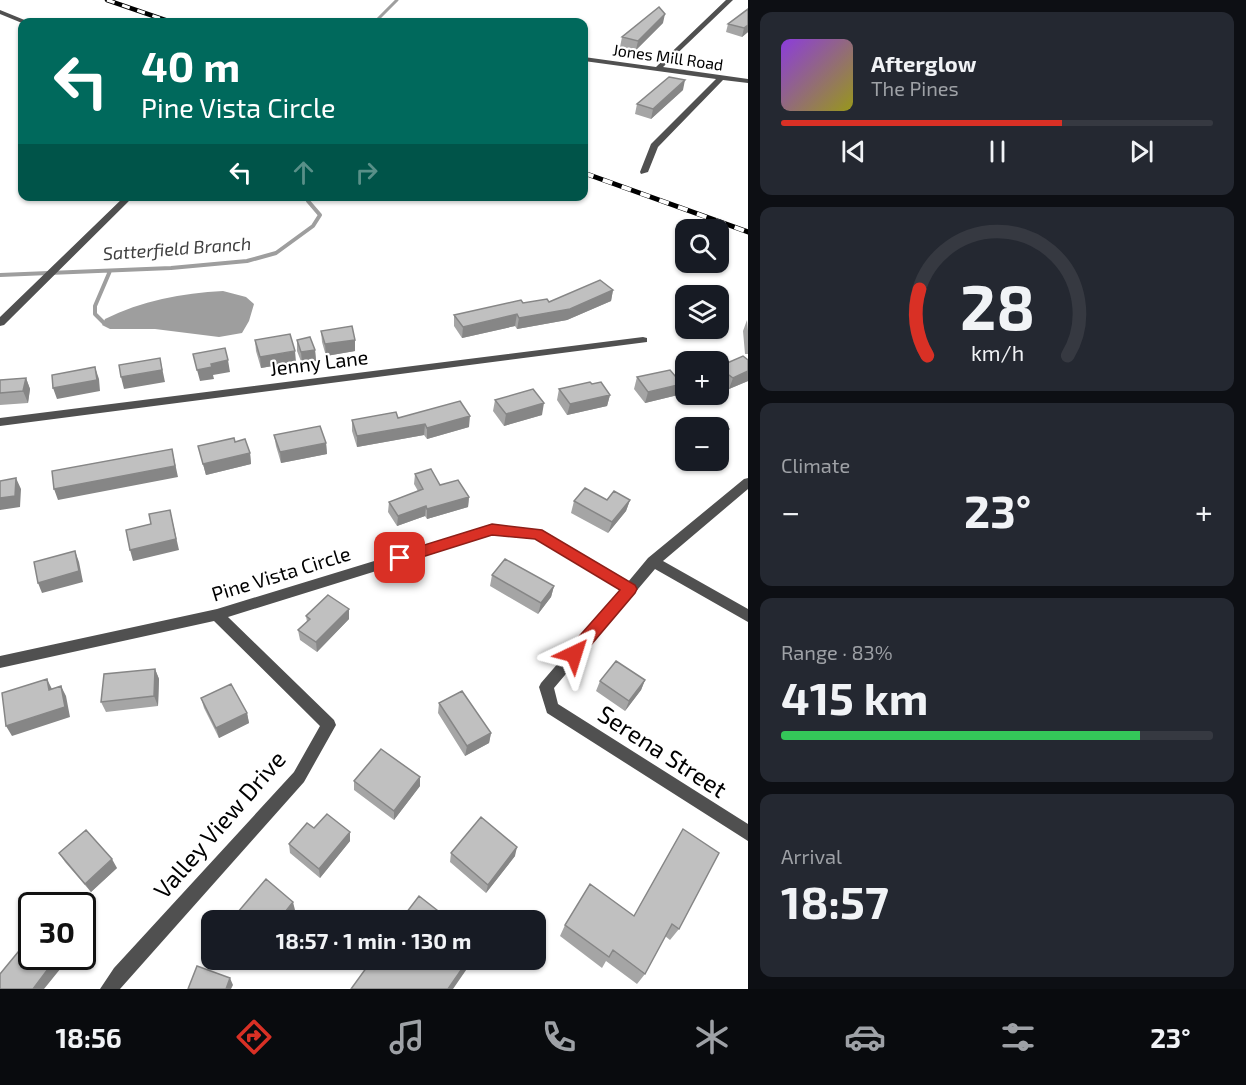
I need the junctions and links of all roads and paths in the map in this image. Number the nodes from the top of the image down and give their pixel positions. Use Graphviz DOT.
graph roads {
  1 [pos="730,0"];
  2 [pos="0,12"];
  3 [pos="18,19"];
  4 [pos="588,60"];
  5 [pos="658,69"];
  6 [pos="722,78"];
  7 [pos="748,81"];
  8 [pos="644,172"];
  9 [pos="125,201"];
  10 [pos="0,323"];
  11 [pos="643,340"];
  12 [pos="0,422"];
  13 [pos="748,482"];
  14 [pos="653,562"];
  15 [pos="630,589"];
  16 [pos="217,615"];
  17 [pos="748,616"];
  18 [pos="0,662"];
  19 [pos="748,833"];
  20 [pos="109,989"];
  1 -- 5 [label="street"];
  2 -- 3 [label="street"];
  4 -- 5 [label="street, Jones Mill Road"];
  5 -- 6 [label="street, Jones Mill Road"];
  6 -- 7 [label="street, Jones Mill Road"];
  6 -- 8 [label="street"];
  9 -- 10 [label="street"];
  11 -- 12 [label="street, Jenny Lane"];
  13 -- 14 [label="street"];
  14 -- 15 [label="street"];
  14 -- 17 [label="street"];
  15 -- 16 [label="street, Pine Vista Circle"];
  15 -- 19 [label="street, Serena Street"];
  16 -- 18 [label="street, Pine Vista Circle"];
  16 -- 20 [label="street, Valley View Drive"];
}
